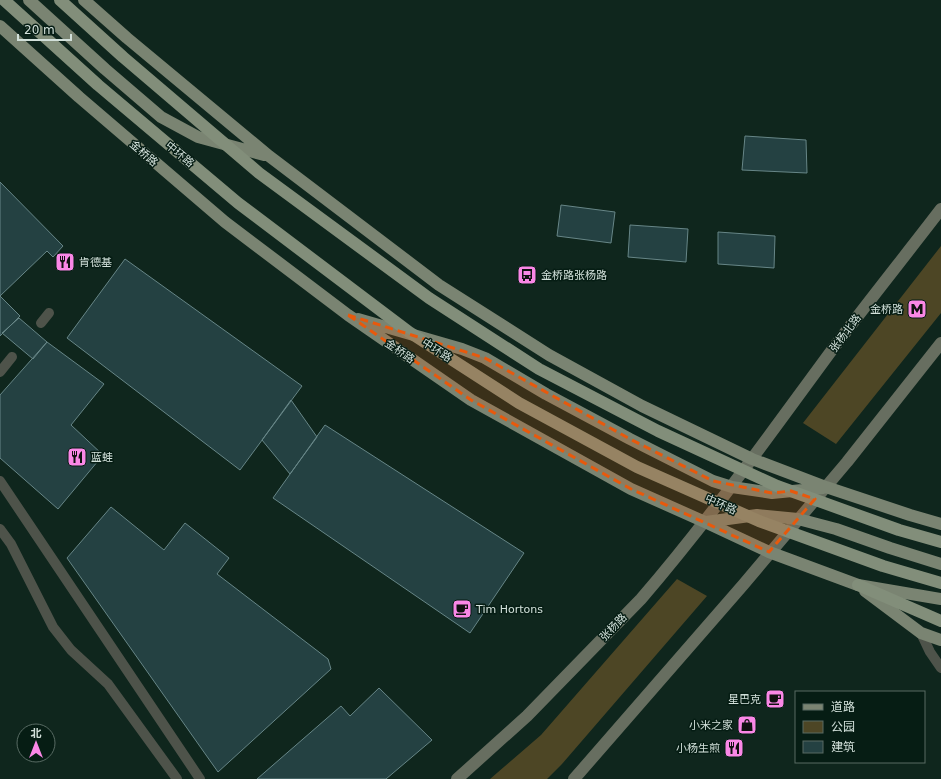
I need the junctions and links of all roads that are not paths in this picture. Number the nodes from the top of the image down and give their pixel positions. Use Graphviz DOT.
graph roads {
  1 [pos="4,0"];
  2 [pos="29,0"];
  3 [pos="60,0"];
  4 [pos="84,0"];
  5 [pos="0,26"];
  6 [pos="268,156"];
  7 [pos="941,209"];
  8 [pos="49,313"];
  9 [pos="348,316"];
  10 [pos="41,323"];
  11 [pos="941,343"];
  12 [pos="12,356"];
  13 [pos="0,372"];
  14 [pos="752,460"];
  15 [pos="0,481"];
  16 [pos="732,487"];
  17 [pos="826,487"];
  18 [pos="798,519"];
  19 [pos="705,522"];
  20 [pos="941,524"];
  21 [pos="0,529"];
  22 [pos="941,542"];
  23 [pos="769,552"];
  24 [pos="941,564"];
  25 [pos="941,583"];
  26 [pos="858,585"];
  27 [pos="941,599"];
  28 [pos="941,621"];
  29 [pos="921,632"];
  30 [pos="941,640"];
  31 [pos="941,668"];
  32 [pos="177,779"];
  33 [pos="200,779"];
  34 [pos="457,779"];
  35 [pos="574,779"];
  1 -- 25 [label="highway, 中环路"];
  2 -- 6 [label="main road"];
  3 -- 22 [label="highway"];
  4 -- 6 [label="main road"];
  5 -- 9 [label="main road, 金桥路"];
  6 -- 14 [label="main road"];
  7 -- 14 [label="main road, 张杨北路"];
  8 -- 10 [label="lane"];
  9 -- 16 [label="main road"];
  9 -- 19 [label="main road, 金桥路"];
  11 -- 17 [label="main road"];
  12 -- 13 [label="lane"];
  14 -- 16 [label="main road, 张杨路"];
  14 -- 17 [label="main road"];
  15 -- 33 [label="lane"];
  16 -- 17 [label="main road"];
  16 -- 19 [label="main road, 张杨路"];
  17 -- 18 [label="main road"];
  17 -- 20 [label="main road"];
  18 -- 19 [label="main road"];
  18 -- 23 [label="main road"];
  18 -- 24 [label="main road"];
  19 -- 23 [label="main road, 金桥路"];
  19 -- 34 [label="main road, 张杨路"];
  21 -- 32 [label="lane"];
  23 -- 26 [label="main road, 金桥路"];
  23 -- 35 [label="main road"];
  26 -- 27 [label="main road, 金桥路"];
  26 -- 28 [label="highway"];
  26 -- 29 [label="main road, 金桥路"];
  29 -- 30 [label="main road, 金桥路"];
  29 -- 31 [label="lane"];
}
